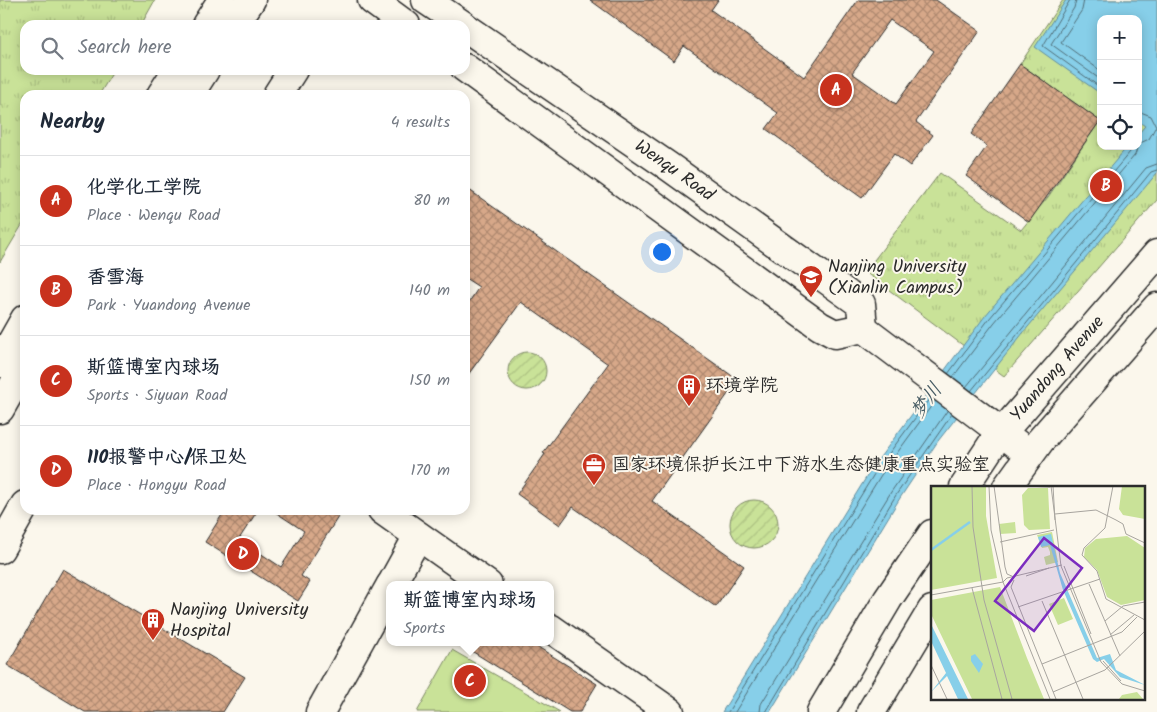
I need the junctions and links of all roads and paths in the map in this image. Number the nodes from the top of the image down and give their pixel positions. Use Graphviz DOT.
graph roads {
  1 [pos="222,0"];
  2 [pos="251,0"];
  3 [pos="372,0"];
  4 [pos="432,2"];
  5 [pos="209,20"];
  6 [pos="237,20"];
  7 [pos="399,20"];
  8 [pos="456,20"];
  9 [pos="470,30"];
  10 [pos="470,72"];
  11 [pos="174,75"];
  12 [pos="202,75"];
  13 [pos="290,75"];
  14 [pos="164,90"];
  15 [pos="192,90"];
  16 [pos="280,90"];
  17 [pos="1157,254"];
  18 [pos="1157,307"];
  19 [pos="863,328"];
  20 [pos="20,329"];
  21 [pos="0,363"];
  22 [pos="20,374"];
  23 [pos="0,409"];
  24 [pos="1001,434"];
  25 [pos="1030,454"];
  26 [pos="965,486"];
  27 [pos="1008,486"];
  28 [pos="20,514"];
  29 [pos="389,515"];
  30 [pos="931,535"];
  31 [pos="418,536"];
  32 [pos="0,549"];
  33 [pos="392,581"];
  34 [pos="482,581"];
  35 [pos="386,592"];
  36 [pos="931,612"];
  37 [pos="554,631"];
  38 [pos="320,712"];
  39 [pos="670,712"];
  40 [pos="821,712"];
  41 [pos="871,712"];
  1 -- 5 [label="street"];
  2 -- 6 [label="street"];
  3 -- 7 [label="street"];
  4 -- 8 [label="street, Wenqu Road"];
  9 -- 19 [label="street, Wenqu Road"];
  10 -- 19 [label="street"];
  11 -- 14 [label="street"];
  12 -- 15 [label="street"];
  13 -- 16 [label="street"];
  17 -- 24 [label="street, Yuandong Avenue"];
  18 -- 25 [label="street, Yuandong Avenue"];
  19 -- 24 [label="street"];
  20 -- 21 [label="street"];
  22 -- 23 [label="street"];
  24 -- 25 [label="street"];
  24 -- 26 [label="street, Yuandong Avenue"];
  25 -- 27 [label="street, Yuandong Avenue"];
  28 -- 32 [label="street"];
  29 -- 31 [label="street"];
  30 -- 40 [label="street"];
  31 -- 33 [label="street"];
  31 -- 34 [label="street"];
  35 -- 38 [label="street"];
  36 -- 41 [label="street"];
  37 -- 39 [label="street"];
}
